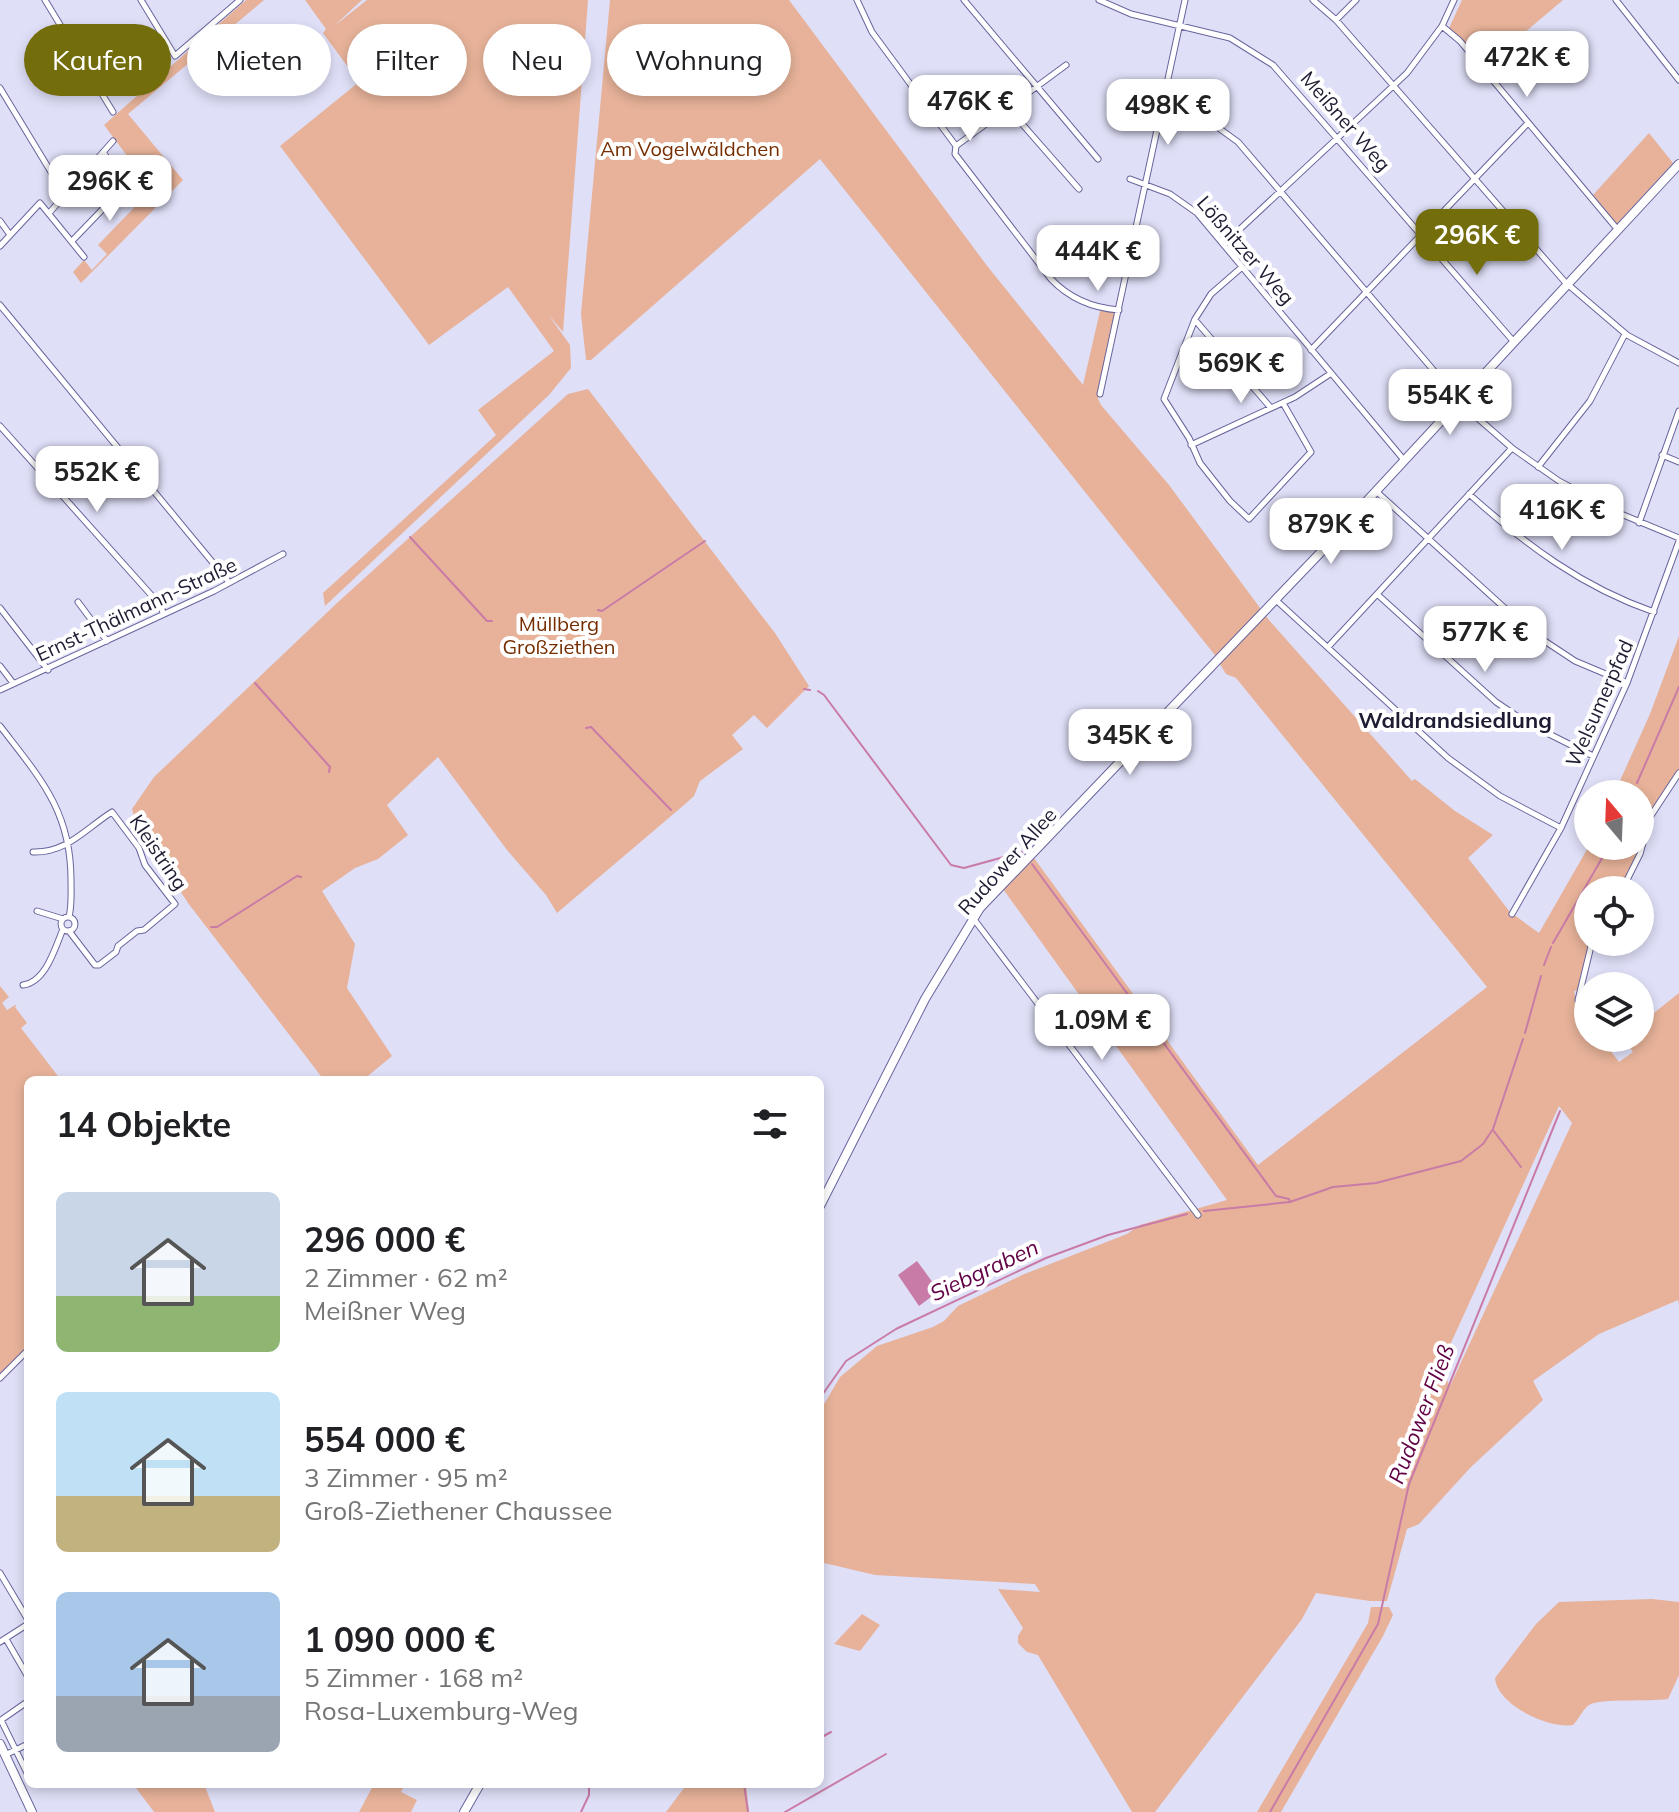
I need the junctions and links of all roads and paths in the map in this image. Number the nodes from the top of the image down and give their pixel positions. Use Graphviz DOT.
graph roads {
  1 [pos="45,0"];
  2 [pos="141,0"];
  3 [pos="240,0"];
  4 [pos="857,0"];
  5 [pos="964,0"];
  6 [pos="1099,0"];
  7 [pos="1185,0"];
  8 [pos="1313,0"];
  9 [pos="1356,0"];
  10 [pos="1454,0"];
  11 [pos="1616,0"];
  12 [pos="1336,20"];
  13 [pos="1180,26"];
  14 [pos="1442,26"];
  15 [pos="1066,65"];
  16 [pos="1679,80"];
  17 [pos="1037,87"];
  18 [pos="1394,87"];
  19 [pos="0,88"];
  20 [pos="1162,104"];
  21 [pos="1009,109"];
  22 [pos="113,112"];
  23 [pos="1528,123"];
  24 [pos="1339,138"];
  25 [pos="113,141"];
  26 [pos="956,146"];
  27 [pos="103,152"];
  28 [pos="1098,159"];
  29 [pos="1679,164"];
  30 [pos="54,177"];
  31 [pos="1130,179"];
  32 [pos="1474,180"];
  33 [pos="1145,184"];
  34 [pos="1079,189"];
  35 [pos="1281,192"];
  36 [pos="50,212"];
  37 [pos="0,221"];
  38 [pos="1618,230"];
  39 [pos="8,232"];
  40 [pos="1422,234"];
  41 [pos="72,241"];
  42 [pos="1224,244"];
  43 [pos="0,246"];
  44 [pos="84,257"];
  45 [pos="1242,267"];
  46 [pos="1568,285"];
  47 [pos="1367,293"];
  48 [pos="0,305"];
  49 [pos="1119,310"];
  50 [pos="1195,319"];
  51 [pos="1625,334"];
  52 [pos="1515,343"];
  53 [pos="1311,350"];
  54 [pos="1679,363"];
  55 [pos="1330,374"];
  56 [pos="1100,394"];
  57 [pos="1460,402"];
  58 [pos="1283,403"];
  59 [pos="1271,408"];
  60 [pos="1679,411"];
  61 [pos="0,426"];
  62 [pos="1191,445"];
  63 [pos="1512,448"];
  64 [pos="1662,455"];
  65 [pos="1405,461"];
  66 [pos="1679,462"];
  67 [pos="1538,467"];
  68 [pos="1377,492"];
  69 [pos="1469,494"];
  70 [pos="1639,523"];
  71 [pos="1428,539"];
  72 [pos="1679,539"];
  73 [pos="283,554"];
  74 [pos="228,581"];
  75 [pos="1377,594"];
  76 [pos="1277,601"];
  77 [pos="78,602"];
  78 [pos="0,608"];
  79 [pos="1654,612"];
  80 [pos="163,613"];
  81 [pos="107,641"];
  82 [pos="1328,647"];
  83 [pos="0,666"];
  84 [pos="48,670"];
  85 [pos="13,683"];
  86 [pos="1627,683"];
  87 [pos="0,690"];
  88 [pos="0,726"];
  89 [pos="1593,756"];
  90 [pos="1679,773"];
  91 [pos="1561,828"];
  92 [pos="69,843"];
  93 [pos="33,852"];
  94 [pos="1629,876"];
  95 [pos="37,911"];
  96 [pos="1512,914"];
  97 [pos="66,918"];
  98 [pos="973,918"];
  99 [pos="66,930"];
  100 [pos="23,985"];
  101 [pos="824,1198"];
  102 [pos="1198,1215"];
  103 [pos="24,1354"];
  104 [pos="0,1378"];
  105 [pos="0,1573"];
  106 [pos="24,1615"];
  107 [pos="24,1625"];
  108 [pos="3,1640"];
  109 [pos="24,1671"];
  110 [pos="24,1705"];
  111 [pos="24,1746"];
  112 [pos="16,1750"];
  113 [pos="2,1751"];
  114 [pos="24,1767"];
  115 [pos="478,1788"];
  116 [pos="32,1812"];
  117 [pos="464,1812"];
  1 -- 22 [label="street"];
  2 -- 3 [label="street"];
  4 -- 26 [label="street"];
  5 -- 17 [label="street"];
  6 -- 13 [label="street, Meißner Weg"];
  7 -- 13 [label="street"];
  8 -- 12 [label="street"];
  9 -- 12 [label="street"];
  10 -- 14 [label="street"];
  11 -- 16 [label="street"];
  12 -- 18 [label="street"];
  13 -- 20 [label="street"];
  13 -- 24 [label="street, Meißner Weg"];
  14 -- 18 [label="street"];
  14 -- 23 [label="street"];
  15 -- 17 [label="street"];
  17 -- 21 [label="street"];
  17 -- 28 [label="street"];
  18 -- 24 [label="street"];
  18 -- 32 [label="street"];
  19 -- 30 [label="street"];
  20 -- 33 [label="street"];
  20 -- 35 [label="street"];
  21 -- 26 [label="street"];
  21 -- 34 [label="street"];
  23 -- 32 [label="street"];
  23 -- 38 [label="street"];
  24 -- 35 [label="street"];
  24 -- 40 [label="street, Meißner Weg"];
  25 -- 27 [label="street"];
  26 -- 49 [label="street"];
  27 -- 36 [label="street"];
  27 -- 41 [label="street"];
  29 -- 38 [label="street, Rudower Allee"];
  31 -- 33 [label="street, Lößnitzer Weg"];
  32 -- 40 [label="street"];
  32 -- 46 [label="street"];
  33 -- 42 [label="street, Lößnitzer Weg"];
  33 -- 49 [label="street"];
  35 -- 42 [label="street"];
  35 -- 47 [label="street"];
  36 -- 41 [label="street"];
  36 -- 43 [label="street"];
  37 -- 39 [label="street"];
  38 -- 46 [label="street, Rudower Allee"];
  40 -- 47 [label="street"];
  40 -- 52 [label="street, Meißner Weg"];
  41 -- 44 [label="street"];
  42 -- 45 [label="street, Lößnitzer Weg"];
  45 -- 50 [label="street"];
  45 -- 53 [label="street, Lößnitzer Weg"];
  46 -- 51 [label="street"];
  46 -- 52 [label="street, Rudower Allee"];
  47 -- 53 [label="street"];
  47 -- 57 [label="street"];
  48 -- 74 [label="street"];
  49 -- 56 [label="street"];
  50 -- 59 [label="street"];
  50 -- 62 [label="street"];
  51 -- 54 [label="street"];
  51 -- 67 [label="street"];
  52 -- 57 [label="street, Rudower Allee"];
  53 -- 55 [label="street, Lößnitzer Weg"];
  55 -- 58 [label="street"];
  55 -- 65 [label="street, Lößnitzer Weg"];
  57 -- 63 [label="street"];
  57 -- 65 [label="street, Rudower Allee"];
  58 -- 59 [label="street"];
  58 -- 62 [label="street"];
  59 -- 62 [label="street"];
  60 -- 64 [label="street"];
  61 -- 80 [label="street"];
  63 -- 67 [label="street"];
  63 -- 69 [label="street"];
  64 -- 66 [label="street"];
  64 -- 70 [label="street"];
  65 -- 68 [label="street, Rudower Allee"];
  67 -- 70 [label="street"];
  68 -- 71 [label="street"];
  68 -- 76 [label="street, Rudower Allee"];
  69 -- 71 [label="street"];
  69 -- 79 [label="street"];
  70 -- 72 [label="street"];
  71 -- 75 [label="street"];
  71 -- 86 [label="street"];
  72 -- 79 [label="street, Welsumerpfad"];
  73 -- 74 [label="street, Ernst-Thälmann-Straße"];
  74 -- 80 [label="street, Ernst-Thälmann-Straße"];
  75 -- 82 [label="street"];
  75 -- 89 [label="street"];
  76 -- 82 [label="street"];
  76 -- 98 [label="street, Rudower Allee"];
  77 -- 81 [label="street"];
  78 -- 84 [label="street"];
  79 -- 86 [label="street, Welsumerpfad"];
  80 -- 81 [label="street, Ernst-Thälmann-Straße"];
  81 -- 84 [label="street, Ernst-Thälmann-Straße"];
  82 -- 91 [label="street"];
  83 -- 85 [label="street"];
  84 -- 85 [label="street, Ernst-Thälmann-Straße"];
  85 -- 87 [label="street, Ernst-Thälmann-Straße"];
  86 -- 89 [label="street, Welsumerpfad"];
  88 -- 92 [label="street"];
  89 -- 91 [label="street, Welsumerpfad"];
  90 -- 94 [label="street"];
  91 -- 96 [label="street, Welsumerpfad"];
  92 -- 93 [label="street, Kleistring"];
  92 -- 97 [label="street"];
  92 -- 99 [label="street, Kleistring"];
  95 -- 97 [label="street"];
  97 -- 99 [label="street"];
  97 -- 99 [label="street"];
  98 -- 101 [label="street, Rudower Allee"];
  98 -- 102 [label="street"];
  99 -- 100 [label="street"];
  103 -- 104 [label="street"];
  105 -- 106 [label="street"];
  107 -- 108 [label="street"];
  108 -- 109 [label="street"];
  110 -- 112 [label="street"];
  111 -- 112 [label="street"];
  112 -- 113 [label="street"];
  112 -- 114 [label="street"];
  113 -- 116 [label="street"];
  115 -- 117 [label="street"];
}
